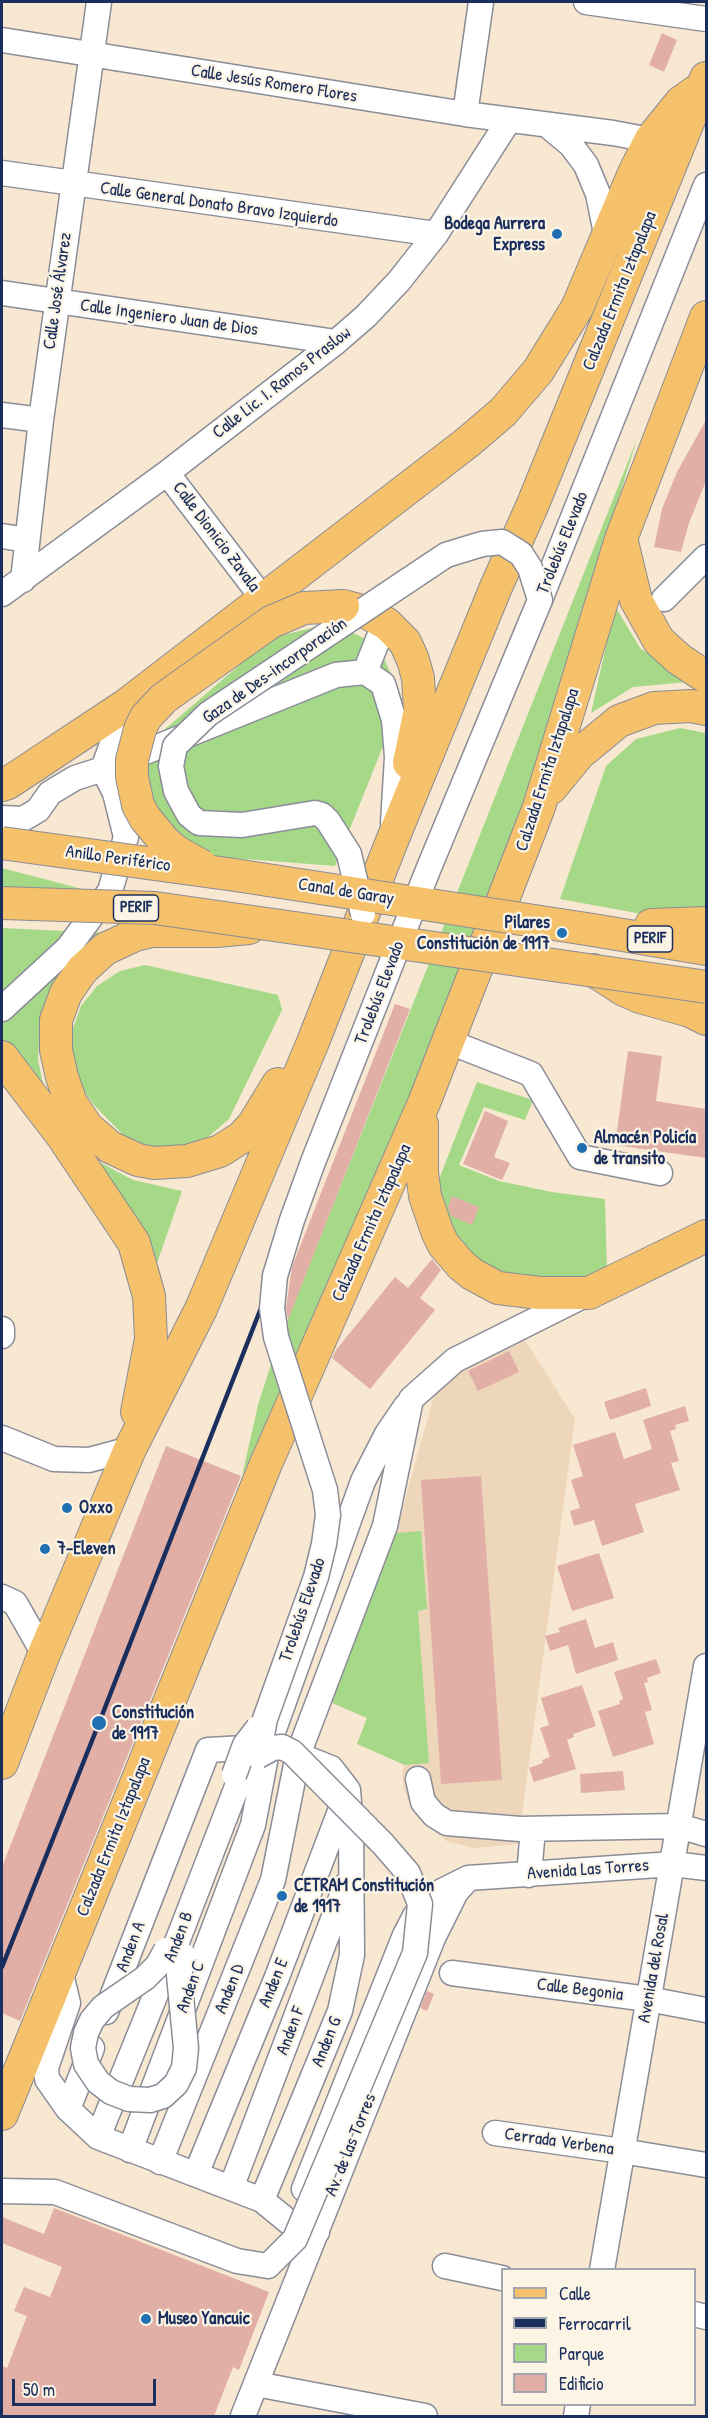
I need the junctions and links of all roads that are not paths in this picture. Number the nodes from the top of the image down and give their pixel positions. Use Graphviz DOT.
graph roads {
  1 [pos="99,2"];
  2 [pos="482,2"];
  3 [pos="586,2"];
  4 [pos="706,19"];
  5 [pos="2,40"];
  6 [pos="91,56"];
  7 [pos="705,82"];
  8 [pos="465,114"];
  9 [pos="509,120"];
  10 [pos="547,125"];
  11 [pos="665,143"];
  12 [pos="2,174"];
  13 [pos="72,184"];
  14 [pos="706,185"];
  15 [pos="436,234"];
  16 [pos="607,238"];
  17 [pos="2,293"];
  18 [pos="57,301"];
  19 [pos="706,317"];
  20 [pos="336,342"];
  21 [pos="2,415"];
  22 [pos="41,420"];
  23 [pos="167,474"];
  24 [pos="2,536"];
  25 [pos="621,539"];
  26 [pos="27,540"];
  27 [pos="706,557"];
  28 [pos="23,580"];
  29 [pos="2,594"];
  30 [pos="664,599"];
  31 [pos="264,600"];
  32 [pos="540,600"];
  33 [pos="385,622"];
  34 [pos="364,672"];
  35 [pos="706,677"];
  36 [pos="126,705"];
  37 [pos="706,708"];
  38 [pos="103,770"];
  39 [pos="2,785"];
  40 [pos="540,807"];
  41 [pos="406,809"];
  42 [pos="2,818"];
  43 [pos="392,841"];
  44 [pos="2,843"];
  45 [pos="235,875"];
  46 [pos="2,903"];
  47 [pos="363,914"];
  48 [pos="706,923"];
  49 [pos="270,924"];
  50 [pos="593,930"];
  51 [pos="706,949"];
  52 [pos="593,970"];
  53 [pos="706,987"];
  54 [pos="2,1009"];
  55 [pos="706,1019"];
  56 [pos="447,1041"];
  57 [pos="313,1042"];
  58 [pos="2,1057"];
  59 [pos="424,1103"];
  60 [pos="660,1173"];
  61 [pos="706,1236"];
  62 [pos="589,1293"];
  63 [pos="2,1329"];
  64 [pos="2,1336"];
  65 [pos="411,1399"];
  66 [pos="2,1438"];
  67 [pos="130,1449"];
  68 [pos="2,1597"];
  69 [pos="44,1654"];
  70 [pos="706,1674"];
  71 [pos="265,1719"];
  72 [pos="263,1751"];
  73 [pos="297,1755"];
  74 [pos="2,1763"];
  75 [pos="418,1779"];
  76 [pos="348,1790"];
  77 [pos="287,1812"];
  78 [pos="679,1826"];
  79 [pos="527,1829"];
  80 [pos="706,1834"];
  81 [pos="673,1864"];
  82 [pos="706,1868"];
  83 [pos="350,1874"];
  84 [pos="529,1875"];
  85 [pos="468,1878"];
  86 [pos="60,1970"];
  87 [pos="452,1973"];
  88 [pos="648,1999"];
  89 [pos="706,2010"];
  90 [pos="68,2109"];
  91 [pos="2,2114"];
  92 [pos="495,2133"];
  93 [pos="98,2137"];
  94 [pos="130,2150"];
  95 [pos="622,2151"];
  96 [pos="160,2162"];
  97 [pos="706,2165"];
  98 [pos="196,2174"];
  99 [pos="231,2188"];
  100 [pos="2,2191"];
  101 [pos="262,2200"];
  102 [pos="290,2223"];
  103 [pos="316,2232"];
  104 [pos="445,2266"];
  105 [pos="602,2268"];
  106 [pos="501,2278"];
  107 [pos="256,2384"];
  108 [pos="243,2416"];
  109 [pos="425,2416"];
  1 -- 6 [label="street, Calle José Álvarez"];
  2 -- 8 [label="street"];
  3 -- 4 [label="street"];
  5 -- 6 [label="street, Calle Jesús Romero Flores"];
  6 -- 8 [label="street, Calle Jesús Romero Flores"];
  6 -- 13 [label="street, Calle José Álvarez"];
  7 -- 11 [label="main road"];
  8 -- 9 [label="street, Calle Jesús Romero Flores"];
  9 -- 10 [label="street, Calle Jesús Romero Flores"];
  9 -- 15 [label="street, Calle Lic. I. Ramos Praslow"];
  10 -- 11 [label="street, Calle Jesús Romero Flores"];
  10 -- 16 [label="street"];
  11 -- 16 [label="main road"];
  11 -- 41 [label="main road, Calzada Ermita Iztapalapa"];
  12 -- 13 [label="street, Calle General Donato Bravo Izquierdo"];
  13 -- 15 [label="street, Calle General Donato Bravo Izquierdo"];
  13 -- 18 [label="street, Calle José Álvarez"];
  14 -- 32 [label="street, Trolebús Elevado"];
  15 -- 20 [label="street, Calle Lic. I. Ramos Praslow"];
  16 -- 31 [label="main road"];
  17 -- 18 [label="street, Calle Ingeniero Juan de Dios"];
  18 -- 20 [label="street, Calle Ingeniero Juan de Dios"];
  18 -- 22 [label="street, Calle José Álvarez"];
  19 -- 25 [label="main road, Calzada Ermita Iztapalapa"];
  20 -- 23 [label="street, Calle Lic. I. Ramos Praslow"];
  21 -- 22 [label="street"];
  22 -- 26 [label="street, Calle José Álvarez"];
  23 -- 28 [label="street, Calle Lic. I. Ramos Praslow"];
  23 -- 31 [label="street, Calle Dionicio Zavala"];
  24 -- 26 [label="street"];
  25 -- 35 [label="main road"];
  25 -- 40 [label="main road, Calzada Ermita Iztapalapa"];
  26 -- 28 [label="street, Calle José Álvarez"];
  27 -- 30 [label="street"];
  28 -- 29 [label="street, Calle Lic. I. Ramos Praslow"];
  31 -- 36 [label="main road"];
  32 -- 47 [label="street, Gaza de Des-incorporación, bridge"];
  32 -- 71 [label="street, Trolebús Elevado, bridge"];
  33 -- 34 [label="street"];
  33 -- 41 [label="main road"];
  33 -- 45 [label="main road, bridge"];
  34 -- 38 [label="street"];
  34 -- 43 [label="street"];
  36 -- 38 [label="street"];
  36 -- 39 [label="main road"];
  37 -- 40 [label="main road"];
  38 -- 42 [label="street"];
  38 -- 54 [label="street"];
  40 -- 56 [label="main road, Calzada Ermita Iztapalapa"];
  41 -- 43 [label="main road, Calzada Ermita Iztapalapa"];
  43 -- 47 [label="main road, Calzada Ermita Iztapalapa"];
  44 -- 45 [label="main road, Anillo Periférico / PERIF, bridge"];
  45 -- 50 [label="main road, Canal de Garay / PERIF, bridge"];
  46 -- 49 [label="main road, PERIF, bridge"];
  47 -- 57 [label="main road, Calzada Ermita Iztapalapa"];
  48 -- 50 [label="main road"];
  49 -- 52 [label="main road, PERIF, bridge"];
  49 -- 57 [label="main road, bridge"];
  50 -- 51 [label="main road, Canal de Garay / PERIF"];
  52 -- 53 [label="main road, PERIF, bridge"];
  52 -- 55 [label="main road"];
  56 -- 59 [label="main road, Calzada Ermita Iztapalapa"];
  56 -- 60 [label="street"];
  57 -- 67 [label="main road, Calzada Ermita Iztapalapa"];
  58 -- 67 [label="main road"];
  59 -- 62 [label="main road"];
  59 -- 86 [label="main road, Calzada Ermita Iztapalapa"];
  61 -- 62 [label="main road"];
  62 -- 65 [label="street"];
  63 -- 64 [label="street"];
  65 -- 72 [label="street"];
  65 -- 73 [label="street, Anden D"];
  66 -- 67 [label="street"];
  67 -- 69 [label="main road, Calzada Ermita Iztapalapa"];
  68 -- 69 [label="street"];
  69 -- 74 [label="main road, Calzada Ermita Iztapalapa"];
  70 -- 78 [label="street, Avenida del Rosal"];
  71 -- 72 [label="street, Trolebús Elevado, bridge"];
  71 -- 72 [label="street, Trolebús Elevado, bridge"];
  72 -- 77 [label="street"];
  72 -- 90 [label="street, Anden A"];
  72 -- 93 [label="street, Anden B"];
  72 -- 94 [label="street, Anden C"];
  72 -- 100 [label="street, bridge"];
  73 -- 76 [label="street"];
  73 -- 77 [label="street, Anden D"];
  75 -- 79 [label="street"];
  76 -- 83 [label="street, Anden G"];
  76 -- 98 [label="street, Anden E"];
  77 -- 96 [label="street, Anden D"];
  78 -- 79 [label="street"];
  78 -- 80 [label="street"];
  78 -- 81 [label="street, Avenida del Rosal"];
  79 -- 84 [label="street"];
  81 -- 82 [label="street, Avenida Las Torres"];
  81 -- 84 [label="street, Avenida Las Torres"];
  81 -- 88 [label="street, Avenida del Rosal"];
  83 -- 99 [label="street, Anden F"];
  83 -- 101 [label="street, Anden G"];
  84 -- 85 [label="street, Avenida Las Torres"];
  85 -- 102 [label="street"];
  85 -- 103 [label="street, Av. de las Torres"];
  86 -- 90 [label="street"];
  86 -- 91 [label="main road, Calzada Ermita Iztapalapa"];
  87 -- 88 [label="street, Calle Begonia"];
  88 -- 89 [label="street, Calle Begonia"];
  88 -- 95 [label="street, Avenida del Rosal"];
  90 -- 93 [label="street"];
  92 -- 95 [label="street, Cerrada Verbena"];
  93 -- 94 [label="street"];
  94 -- 96 [label="street"];
  95 -- 97 [label="street, Cerrada Verbena"];
  95 -- 105 [label="street, Avenida del Rosal"];
  96 -- 98 [label="street"];
  98 -- 99 [label="street"];
  99 -- 101 [label="street"];
  101 -- 102 [label="street"];
  102 -- 103 [label="street"];
  103 -- 107 [label="street, Av. de las Torres"];
  104 -- 106 [label="street"];
  107 -- 108 [label="street, Av. de las Torres"];
  107 -- 109 [label="street"];
}
